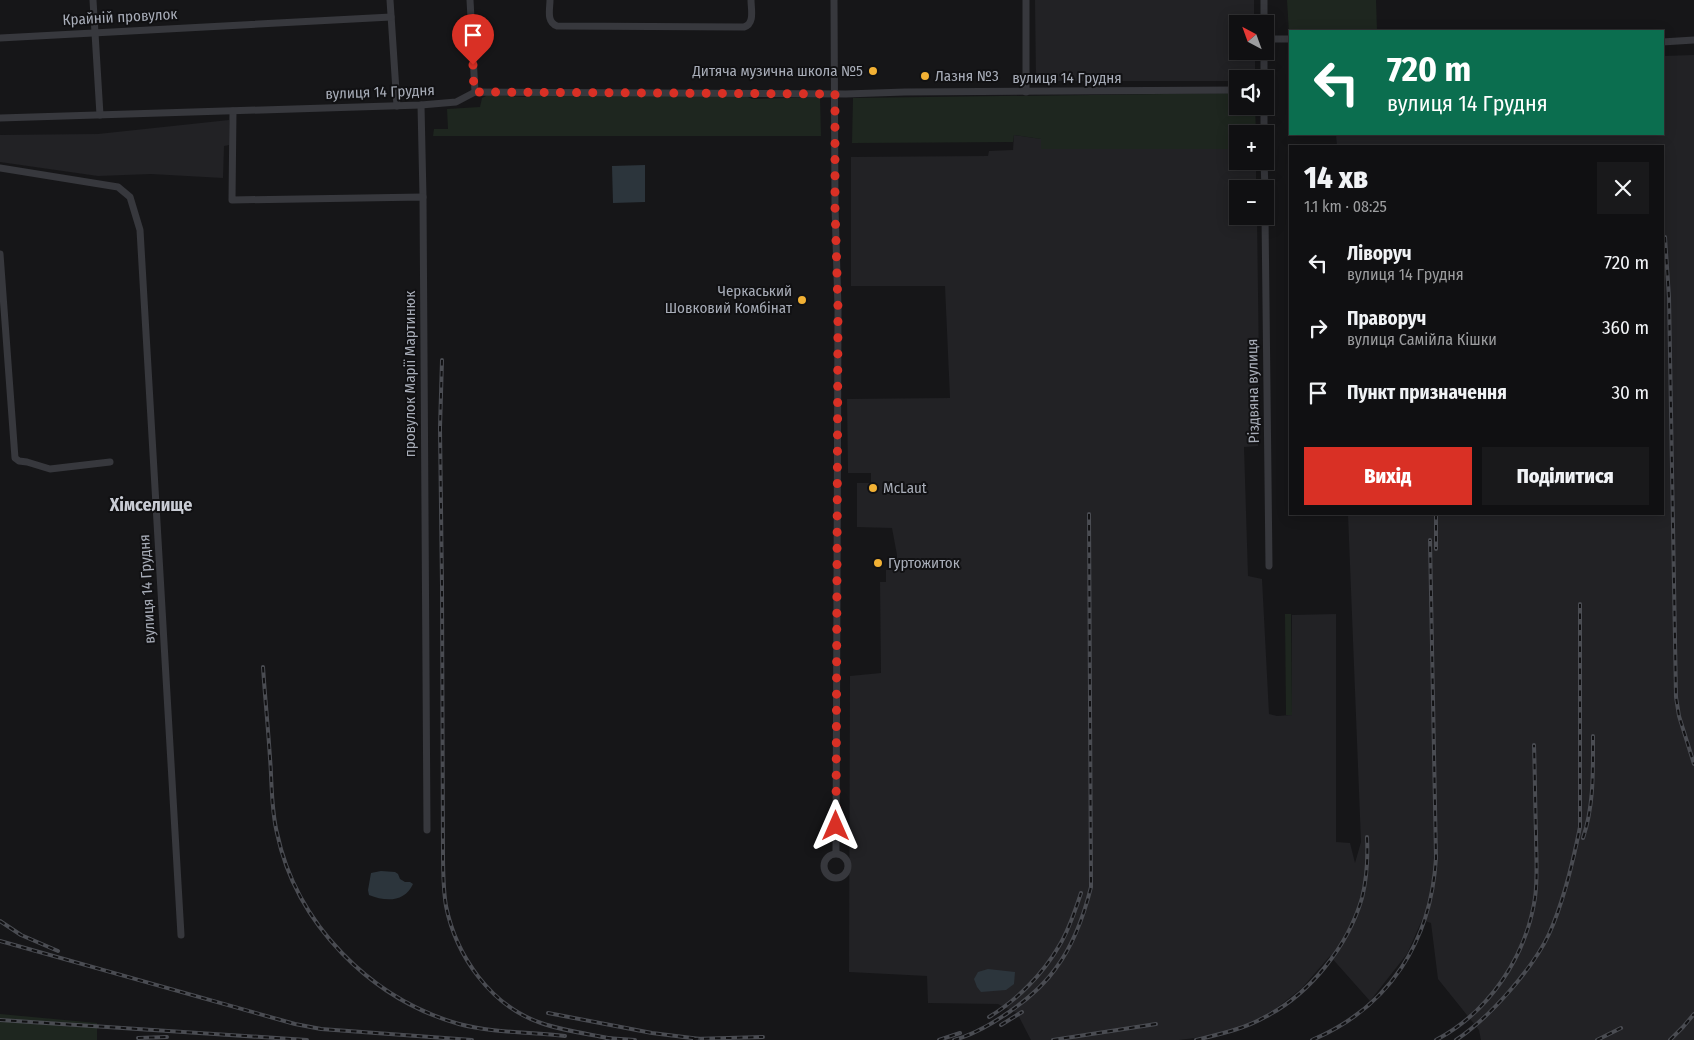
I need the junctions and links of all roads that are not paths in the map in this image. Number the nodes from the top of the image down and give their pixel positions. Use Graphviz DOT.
graph roads {
  1 [pos="93,0"];
  2 [pos="390,0"];
  3 [pos="470,0"];
  4 [pos="550,0"];
  5 [pos="752,0"];
  6 [pos="834,0"];
  7 [pos="1026,0"];
  8 [pos="1264,0"];
  9 [pos="1264,15"];
  10 [pos="391,17"];
  11 [pos="95,32"];
  12 [pos="0,38"];
  13 [pos="1274,39"];
  14 [pos="1289,39"];
  15 [pos="1694,40"];
  16 [pos="1664,42"];
  17 [pos="1229,90"];
  18 [pos="474,92"];
  19 [pos="1026,92"];
  20 [pos="835,94"];
  21 [pos="421,105"];
  22 [pos="397,106"];
  23 [pos="233,111"];
  24 [pos="100,115"];
  25 [pos="0,118"];
  26 [pos="0,168"];
  27 [pos="423,198"];
  28 [pos="1265,225"];
  29 [pos="0,254"];
  30 [pos="110,462"];
  31 [pos="1269,566"];
  32 [pos="427,830"];
  33 [pos="836,853"];
  34 [pos="181,935"];
  1 -- 11 [label="street"];
  2 -- 10 [label="street"];
  3 -- 18 [label="street"];
  4 -- 5 [label="street"];
  6 -- 20 [label="street"];
  7 -- 19 [label="street"];
  8 -- 9 [label="street"];
  10 -- 11 [label="street, Крайній провулок"];
  10 -- 22 [label="street"];
  11 -- 12 [label="street, Крайній провулок"];
  11 -- 24 [label="street"];
  13 -- 14 [label="street"];
  15 -- 16 [label="street"];
  17 -- 19 [label="street, вулиця 14 Грудня"];
  18 -- 20 [label="street, вулиця 14 Грудня"];
  18 -- 21 [label="street, вулиця 14 Грудня"];
  19 -- 20 [label="street, вулиця 14 Грудня"];
  20 -- 33 [label="street"];
  21 -- 22 [label="street, вулиця 14 Грудня"];
  21 -- 27 [label="street, провулок Марії Мартинюк"];
  22 -- 23 [label="street, вулиця 14 Грудня"];
  23 -- 24 [label="street, вулиця 14 Грудня"];
  23 -- 27 [label="street"];
  24 -- 25 [label="street, вулиця 14 Грудня"];
  26 -- 34 [label="street, вулиця 14 Грудня"];
  27 -- 32 [label="street, провулок Марії Мартинюк"];
  28 -- 31 [label="street, Різдвяна вулиця"];
  29 -- 30 [label="street"];
}
